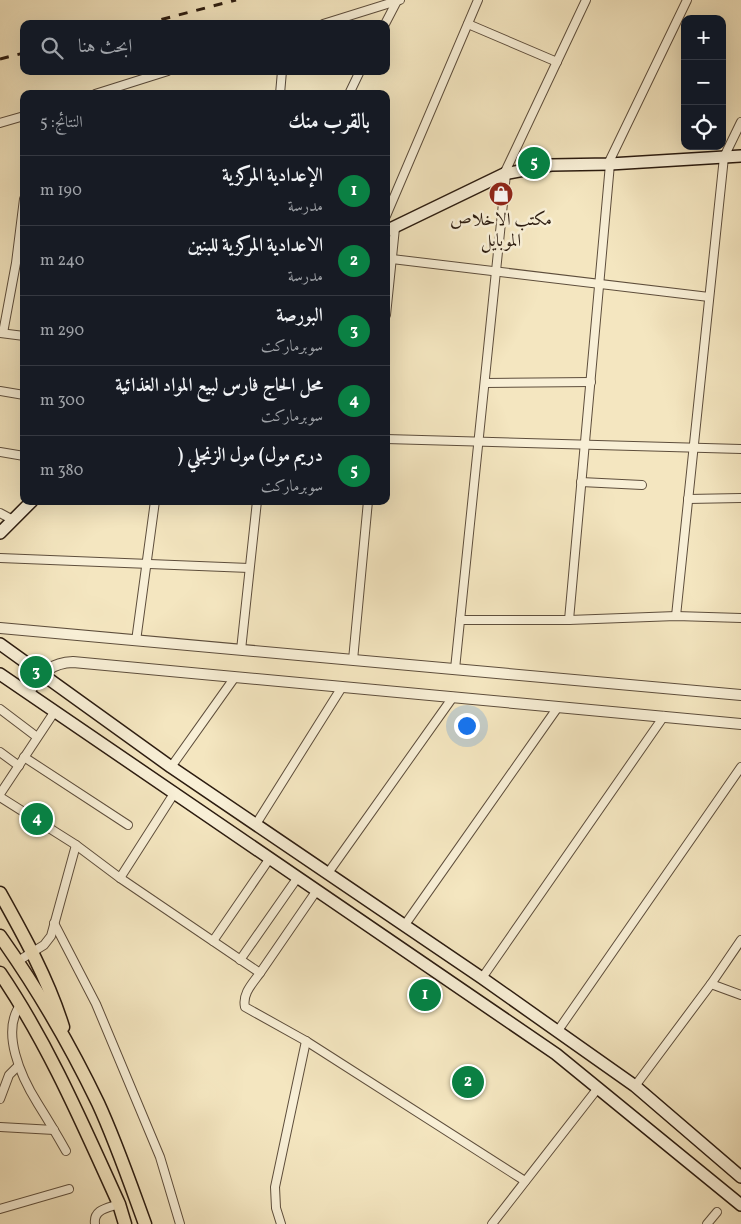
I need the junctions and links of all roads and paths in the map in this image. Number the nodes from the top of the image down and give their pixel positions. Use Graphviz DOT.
graph roads {
  1 [pos="398,0"];
  2 [pos="478,0"];
  3 [pos="586,0"];
  4 [pos="686,0"];
  5 [pos="336,20"];
  6 [pos="387,20"];
  7 [pos="468,24"];
  8 [pos="557,62"];
  9 [pos="155,75"];
  10 [pos="282,75"];
  11 [pos="358,75"];
  12 [pos="108,90"];
  13 [pos="280,90"];
  14 [pos="351,90"];
  15 [pos="20,117"];
  16 [pos="741,122"];
  17 [pos="0,123"];
  18 [pos="741,156"];
  19 [pos="724,157"];
  20 [pos="609,164"];
  21 [pos="505,174"];
  22 [pos="390,207"];
  23 [pos="390,230"];
  24 [pos="392,259"];
  25 [pos="20,264"];
  26 [pos="496,272"];
  27 [pos="390,278"];
  28 [pos="599,284"];
  29 [pos="710,297"];
  30 [pos="2,333"];
  31 [pos="20,335"];
  32 [pos="590,382"];
  33 [pos="485,383"];
  34 [pos="0,391"];
  35 [pos="20,394"];
  36 [pos="390,439"];
  37 [pos="479,441"];
  38 [pos="585,444"];
  39 [pos="694,447"];
  40 [pos="741,448"];
  41 [pos="0,452"];
  42 [pos="20,455"];
  43 [pos="581,482"];
  44 [pos="642,485"];
  45 [pos="741,498"];
  46 [pos="688,499"];
  47 [pos="28,505"];
  48 [pos="154,505"];
  49 [pos="257,505"];
  50 [pos="368,505"];
  51 [pos="0,513"];
  52 [pos="13,520"];
  53 [pos="0,533"];
  54 [pos="0,558"];
  55 [pos="146,564"];
  56 [pos="250,568"];
  57 [pos="676,616"];
  58 [pos="741,618"];
  59 [pos="460,620"];
  60 [pos="569,620"];
  61 [pos="0,628"];
  62 [pos="136,641"];
  63 [pos="0,644"];
  64 [pos="241,650"];
  65 [pos="353,660"];
  66 [pos="455,669"];
  67 [pos="0,674"];
  68 [pos="42,674"];
  69 [pos="235,677"];
  70 [pos="342,687"];
  71 [pos="28,693"];
  72 [pos="741,695"];
  73 [pos="453,697"];
  74 [pos="558,707"];
  75 [pos="0,709"];
  76 [pos="55,711"];
  77 [pos="664,716"];
  78 [pos="741,724"];
  79 [pos="37,737"];
  80 [pos="0,752"];
  81 [pos="24,757"];
  82 [pos="19,766"];
  83 [pos="171,767"];
  84 [pos="741,767"];
  85 [pos="176,792"];
  86 [pos="0,796"];
  87 [pos="128,824"];
  88 [pos="256,824"];
  89 [pos="76,845"];
  90 [pos="270,858"];
  91 [pos="328,873"];
  92 [pos="298,877"];
  93 [pos="120,878"];
  94 [pos="317,890"];
  95 [pos="0,893"];
  96 [pos="54,923"];
  97 [pos="404,926"];
  98 [pos="0,936"];
  99 [pos="741,940"];
  100 [pos="213,941"];
  101 [pos="32,952"];
  102 [pos="240,960"];
  103 [pos="18,961"];
  104 [pos="0,973"];
  105 [pos="260,973"];
  106 [pos="482,978"];
  107 [pos="711,984"];
  108 [pos="741,995"];
  109 [pos="21,1004"];
  110 [pos="558,1032"];
  111 [pos="306,1041"];
  112 [pos="70,1049"];
  113 [pos="16,1068"];
  114 [pos="635,1086"];
  115 [pos="598,1088"];
  116 [pos="0,1099"];
  117 [pos="0,1128"];
  118 [pos="54,1130"];
  119 [pos="66,1151"];
  120 [pos="719,1157"];
  121 [pos="704,1174"];
  122 [pos="741,1177"];
  123 [pos="525,1181"];
  124 [pos="69,1189"];
  125 [pos="119,1204"];
  126 [pos="741,1205"];
  127 [pos="0,1209"];
  128 [pos="717,1212"];
  129 [pos="95,1224"];
  130 [pos="125,1224"];
  131 [pos="145,1224"];
  132 [pos="180,1224"];
  133 [pos="281,1224"];
  134 [pos="492,1224"];
  135 [pos="707,1224"];
  1 -- 5 [label="street"];
  1 -- 6 [label="street"];
  2 -- 7 [label="street"];
  3 -- 8 [label="street"];
  4 -- 20 [label="street"];
  7 -- 8 [label="street"];
  7 -- 22 [label="street"];
  8 -- 21 [label="street"];
  9 -- 12 [label="street"];
  10 -- 13 [label="street"];
  11 -- 14 [label="street"];
  15 -- 17 [label="street"];
  16 -- 19 [label="street"];
  18 -- 19 [label="main road"];
  19 -- 20 [label="main road"];
  19 -- 29 [label="street"];
  20 -- 21 [label="main road"];
  20 -- 28 [label="street"];
  21 -- 23 [label="main road"];
  21 -- 26 [label="street"];
  23 -- 24 [label="street"];
  24 -- 26 [label="street"];
  24 -- 27 [label="street"];
  25 -- 30 [label="street"];
  26 -- 28 [label="street"];
  26 -- 33 [label="street"];
  28 -- 29 [label="street"];
  28 -- 32 [label="street"];
  29 -- 39 [label="street"];
  30 -- 31 [label="street"];
  32 -- 33 [label="street"];
  32 -- 38 [label="street"];
  33 -- 37 [label="street"];
  34 -- 35 [label="street"];
  36 -- 37 [label="street"];
  37 -- 38 [label="street"];
  37 -- 59 [label="street"];
  38 -- 39 [label="street"];
  38 -- 43 [label="street"];
  39 -- 40 [label="street"];
  39 -- 46 [label="street"];
  41 -- 42 [label="street"];
  43 -- 44 [label="street"];
  43 -- 60 [label="street"];
  45 -- 46 [label="street"];
  46 -- 57 [label="street"];
  47 -- 52 [label="main road"];
  48 -- 55 [label="street"];
  49 -- 56 [label="street"];
  50 -- 65 [label="street"];
  51 -- 52 [label="street"];
  52 -- 53 [label="main road"];
  54 -- 55 [label="street"];
  55 -- 56 [label="street"];
  55 -- 62 [label="street"];
  56 -- 64 [label="street"];
  57 -- 58 [label="street"];
  57 -- 60 [label="street"];
  59 -- 60 [label="street"];
  59 -- 66 [label="street"];
  61 -- 62 [label="street"];
  62 -- 64 [label="street"];
  63 -- 68 [label="main road"];
  64 -- 65 [label="street"];
  65 -- 66 [label="street"];
  66 -- 72 [label="street"];
  67 -- 71 [label="main road"];
  68 -- 69 [label="street"];
  68 -- 71 [label="street"];
  68 -- 83 [label="main road"];
  69 -- 70 [label="street"];
  69 -- 83 [label="street"];
  70 -- 73 [label="street"];
  70 -- 88 [label="street"];
  71 -- 76 [label="main road"];
  73 -- 74 [label="street"];
  73 -- 91 [label="street"];
  74 -- 77 [label="street"];
  74 -- 97 [label="street"];
  75 -- 79 [label="street"];
  76 -- 79 [label="street"];
  76 -- 85 [label="main road"];
  77 -- 78 [label="street"];
  77 -- 106 [label="street"];
  79 -- 81 [label="street"];
  80 -- 82 [label="street"];
  81 -- 82 [label="street"];
  81 -- 87 [label="street"];
  82 -- 86 [label="street"];
  83 -- 88 [label="main road"];
  84 -- 110 [label="street"];
  85 -- 90 [label="main road"];
  85 -- 93 [label="street"];
  86 -- 89 [label="street"];
  88 -- 91 [label="main road"];
  89 -- 93 [label="street"];
  89 -- 96 [label="street"];
  90 -- 92 [label="main road"];
  90 -- 100 [label="street"];
  91 -- 97 [label="main road"];
  92 -- 94 [label="main road"];
  92 -- 102 [label="street"];
  93 -- 100 [label="street"];
  94 -- 105 [label="street"];
  94 -- 115 [label="main road"];
  95 -- 101 [label="main road"];
  96 -- 101 [label="street"];
  96 -- 132 [label="street"];
  97 -- 106 [label="main road"];
  98 -- 103 [label="main road"];
  99 -- 107 [label="street"];
  100 -- 102 [label="street"];
  101 -- 103 [label="street"];
  101 -- 112 [label="main road"];
  102 -- 105 [label="street"];
  103 -- 112 [label="main road"];
  104 -- 109 [label="main road"];
  105 -- 111 [label="street"];
  106 -- 110 [label="main road"];
  107 -- 108 [label="street"];
  107 -- 114 [label="street"];
  109 -- 113 [label="street"];
  109 -- 125 [label="main road"];
  110 -- 114 [label="main road"];
  111 -- 123 [label="street"];
  111 -- 133 [label="street"];
  112 -- 131 [label="main road"];
  113 -- 116 [label="street"];
  113 -- 118 [label="street"];
  114 -- 120 [label="main road"];
  115 -- 121 [label="main road"];
  115 -- 123 [label="street"];
  117 -- 118 [label="street"];
  118 -- 119 [label="street"];
  120 -- 121 [label="main road"];
  120 -- 122 [label="main road"];
  121 -- 126 [label="main road"];
  123 -- 134 [label="street"];
  124 -- 127 [label="street"];
  125 -- 129 [label="street"];
  125 -- 130 [label="main road"];
  128 -- 135 [label="street"];
}
